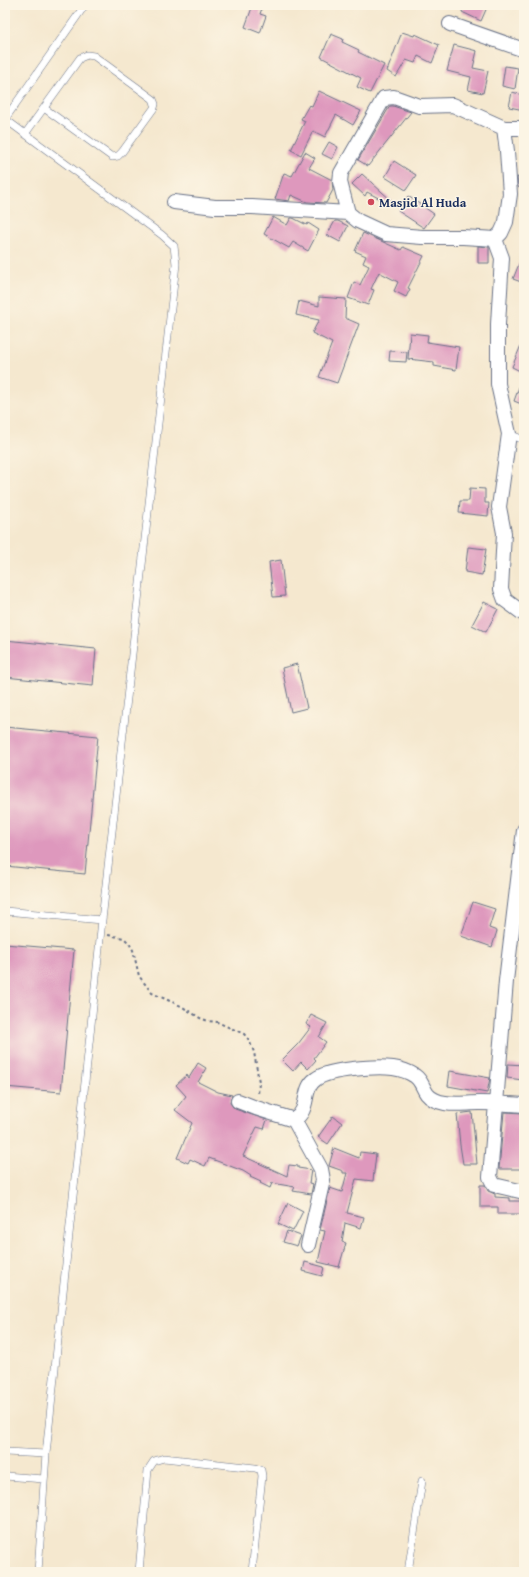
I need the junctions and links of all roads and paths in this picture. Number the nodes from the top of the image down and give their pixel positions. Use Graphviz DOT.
graph roads {
  1 [pos="85,5"];
  2 [pos="450,24"];
  3 [pos="524,50"];
  4 [pos="44,108"];
  5 [pos="5,119"];
  6 [pos="504,128"];
  7 [pos="524,128"];
  8 [pos="26,134"];
  9 [pos="174,202"];
  10 [pos="348,213"];
  11 [pos="495,239"];
  12 [pos="509,434"];
  13 [pos="524,440"];
  14 [pos="524,614"];
  15 [pos="524,830"];
  16 [pos="5,911"];
  17 [pos="102,920"];
  18 [pos="101,933"];
  19 [pos="238,1101"];
  20 [pos="495,1103"];
  21 [pos="524,1105"];
  22 [pos="256,1108"];
  23 [pos="294,1120"];
  24 [pos="524,1192"];
  25 [pos="308,1246"];
  26 [pos="5,1452"];
  27 [pos="46,1454"];
  28 [pos="5,1476"];
  29 [pos="44,1479"];
  30 [pos="422,1481"];
  31 [pos="38,1572"];
  32 [pos="139,1572"];
  33 [pos="252,1572"];
  34 [pos="408,1572"];
  1 -- 5 [label="lane"];
  2 -- 3 [label="street"];
  4 -- 4 [label="lane"];
  4 -- 8 [label="lane"];
  5 -- 8 [label="lane"];
  6 -- 7 [label="street"];
  6 -- 10 [label="street"];
  6 -- 11 [label="street"];
  8 -- 17 [label="lane"];
  9 -- 10 [label="street"];
  10 -- 11 [label="street"];
  11 -- 12 [label="street"];
  12 -- 13 [label="lane"];
  12 -- 14 [label="street"];
  15 -- 20 [label="street"];
  16 -- 17 [label="lane"];
  17 -- 18 [label="lane"];
  18 -- 22 [label="path"];
  18 -- 27 [label="lane"];
  19 -- 22 [label="street"];
  20 -- 21 [label="street"];
  20 -- 23 [label="street"];
  20 -- 24 [label="street"];
  22 -- 23 [label="street"];
  23 -- 25 [label="street"];
  26 -- 27 [label="lane"];
  27 -- 29 [label="lane"];
  28 -- 29 [label="lane"];
  29 -- 31 [label="lane"];
  30 -- 34 [label="lane"];
  32 -- 33 [label="lane"];
}
